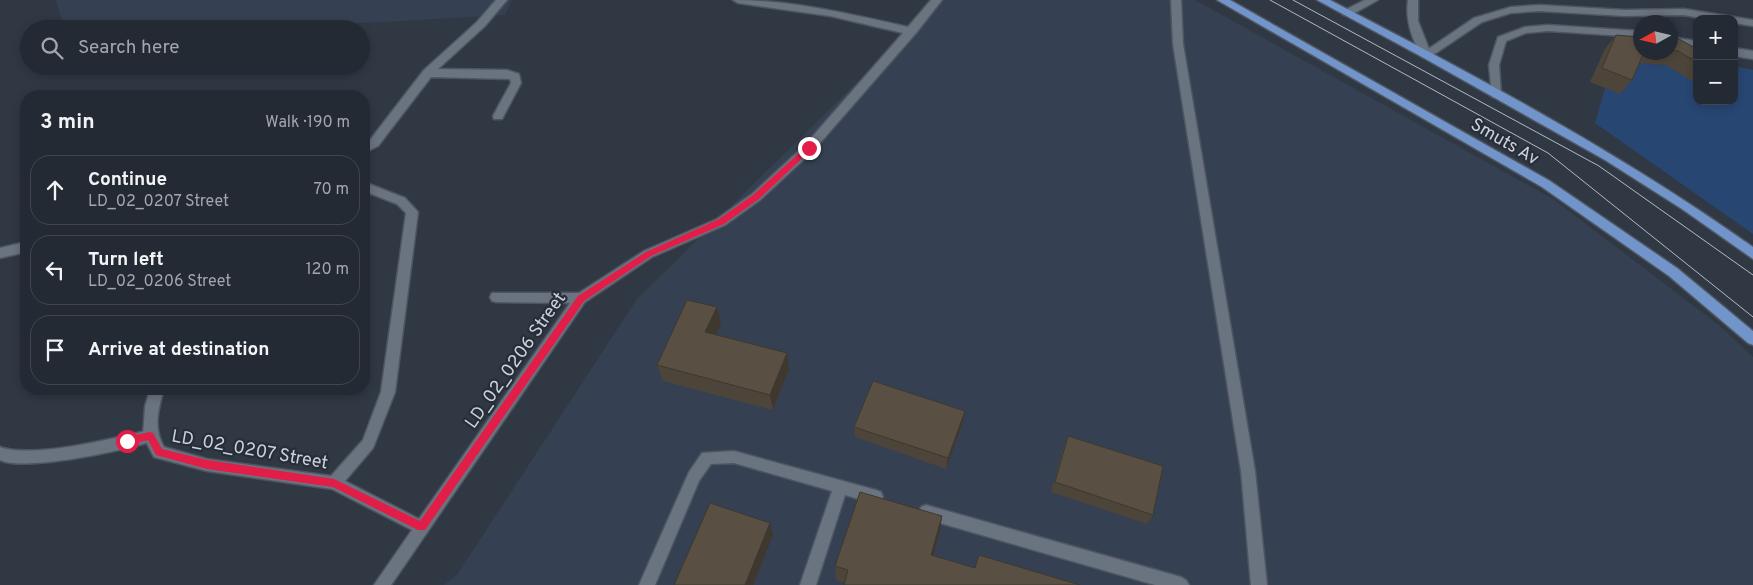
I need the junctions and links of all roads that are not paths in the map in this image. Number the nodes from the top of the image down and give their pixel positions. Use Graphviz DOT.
graph roads {
  1 [pos="502,0"];
  2 [pos="738,0"];
  3 [pos="937,0"];
  4 [pos="1176,0"];
  5 [pos="1222,0"];
  6 [pos="1322,0"];
  7 [pos="1373,0"];
  8 [pos="1413,0"];
  9 [pos="1347,13"];
  10 [pos="1703,15"];
  11 [pos="1738,21"];
  12 [pos="1753,23"];
  13 [pos="912,31"];
  14 [pos="1633,34"];
  15 [pos="1678,41"];
  16 [pos="1693,44"];
  17 [pos="1738,53"];
  18 [pos="1426,54"];
  19 [pos="1753,55"];
  20 [pos="428,73"];
  21 [pos="1496,94"];
  22 [pos="498,116"];
  23 [pos="370,145"];
  24 [pos="370,188"];
  25 [pos="20,248"];
  26 [pos="0,253"];
  27 [pos="1753,254"];
  28 [pos="496,297"];
  29 [pos="581,298"];
  30 [pos="1753,339"];
  31 [pos="155,395"];
  32 [pos="150,436"];
  33 [pos="0,453"];
  34 [pos="334,483"];
  35 [pos="841,487"];
  36 [pos="888,500"];
  37 [pos="916,509"];
  38 [pos="421,527"];
  39 [pos="382,585"];
  40 [pos="647,585"];
  41 [pos="808,585"];
  42 [pos="1181,585"];
  43 [pos="1259,585"];
  1 -- 20 [label="street"];
  2 -- 13 [label="street"];
  3 -- 13 [label="street, LD_02_0206 Street"];
  4 -- 43 [label="street"];
  5 -- 30 [label="main road, Smuts Av"];
  6 -- 9 [label="main road, Smuts Av"];
  7 -- 9 [label="street"];
  8 -- 18 [label="street"];
  9 -- 18 [label="main road, Smuts Av"];
  10 -- 18 [label="street"];
  11 -- 12 [label="street"];
  13 -- 29 [label="street, LD_02_0206 Street"];
  14 -- 21 [label="street"];
  15 -- 16 [label="street"];
  17 -- 19 [label="street"];
  18 -- 21 [label="main road, Smuts Av"];
  20 -- 22 [label="street"];
  20 -- 23 [label="street"];
  21 -- 27 [label="main road, Smuts Av"];
  24 -- 34 [label="street"];
  25 -- 26 [label="street"];
  28 -- 29 [label="street"];
  29 -- 38 [label="street, LD_02_0206 Street"];
  31 -- 32 [label="street, LD_02_0207 Street"];
  32 -- 33 [label="street"];
  32 -- 34 [label="street, LD_02_0207 Street"];
  34 -- 38 [label="street, LD_02_0207 Street"];
  35 -- 36 [label="street"];
  35 -- 40 [label="street"];
  35 -- 41 [label="street"];
  37 -- 42 [label="street"];
  38 -- 39 [label="street, LD_02_0206 Street"];
}
